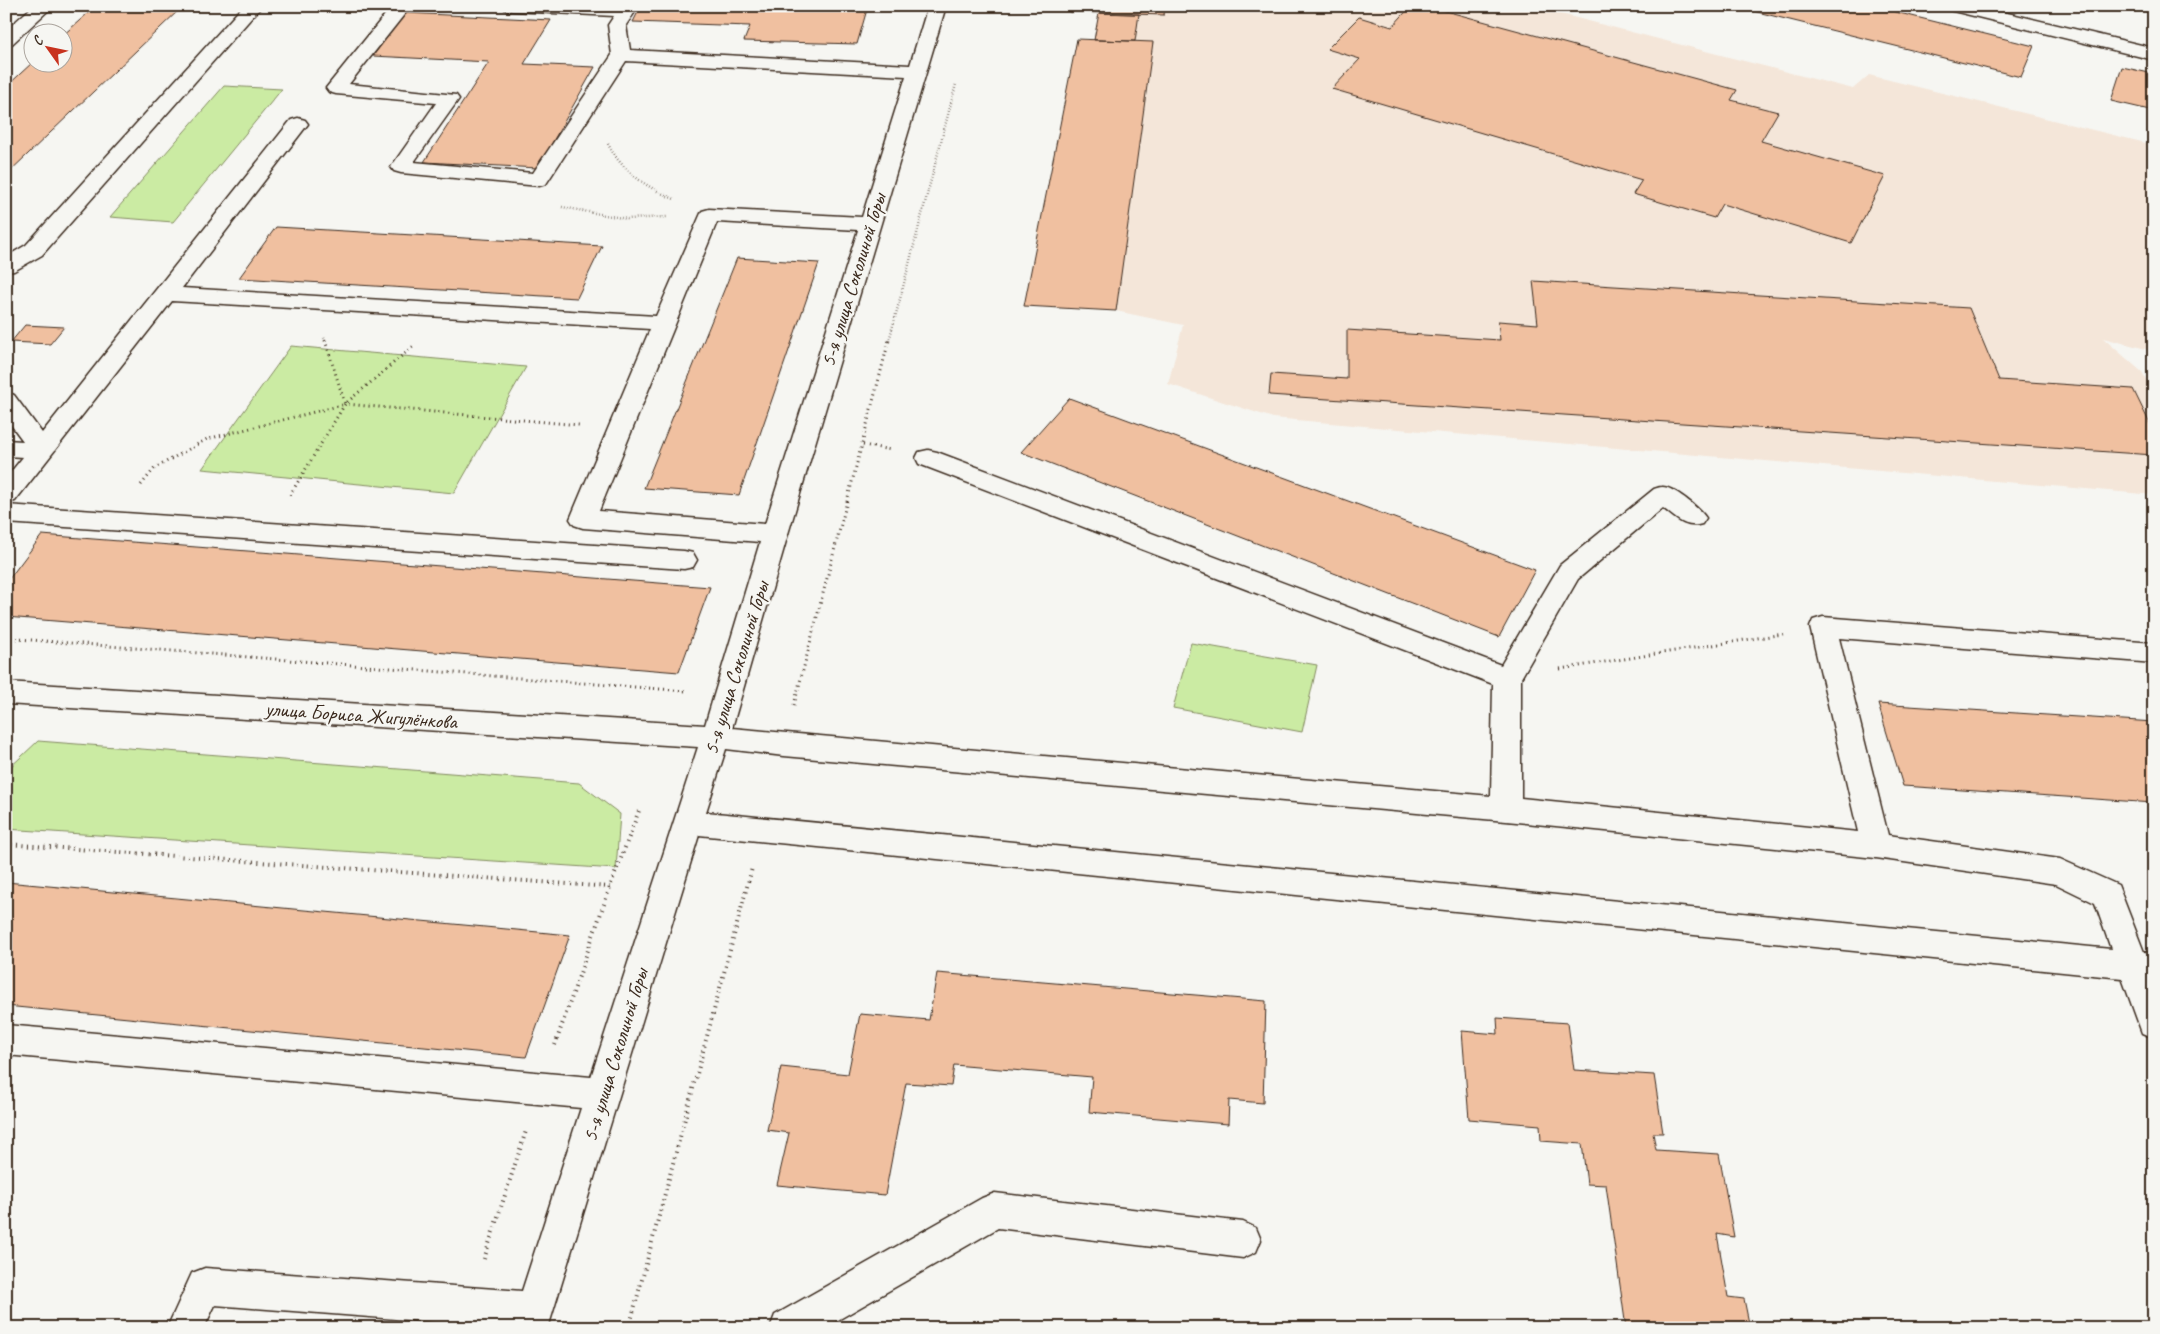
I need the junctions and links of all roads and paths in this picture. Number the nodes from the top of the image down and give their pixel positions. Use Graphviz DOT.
graph roads {
  1 [pos="44,6"];
  2 [pos="253,6"];
  3 [pos="402,6"];
  4 [pos="512,6"];
  5 [pos="937,6"];
  6 [pos="1955,6"];
  7 [pos="628,9"];
  8 [pos="6,40"];
  9 [pos="2154,54"];
  10 [pos="621,56"];
  11 [pos="917,70"];
  12 [pos="956,83"];
  13 [pos="584,111"];
  14 [pos="298,124"];
  15 [pos="527,179"];
  16 [pos="710,214"];
  17 [pos="870,224"];
  18 [pos="6,266"];
  19 [pos="164,294"];
  20 [pos="313,304"];
  21 [pos="454,311"];
  22 [pos="664,323"];
  23 [pos="6,400"];
  24 [pos="344,404"];
  25 [pos="622,429"];
  26 [pos="6,448"];
  27 [pos="42,450"];
  28 [pos="928,458"];
  29 [pos="6,496"];
  30 [pos="6,514"];
  31 [pos="1693,518"];
  32 [pos="113,522"];
  33 [pos="268,532"];
  34 [pos="776,534"];
  35 [pos="684,560"];
  36 [pos="1823,628"];
  37 [pos="6,638"];
  38 [pos="2154,653"];
  39 [pos="1506,678"];
  40 [pos="686,692"];
  41 [pos="6,693"];
  42 [pos="716,737"];
  43 [pos="784,745"];
  44 [pos="1506,810"];
  45 [pos="689,822"];
  46 [pos="762,830"];
  47 [pos="6,844"];
  48 [pos="1876,846"];
  49 [pos="610,887"];
  50 [pos="2143,967"];
  51 [pos="2154,1023"];
  52 [pos="6,1040"];
  53 [pos="603,1094"];
  54 [pos="1243,1240"];
  55 [pos="532,1319"];
  56 [pos="185,1328"];
  57 [pos="629,1328"];
  58 [pos="788,1328"];
  1 -- 8 [label="street"];
  2 -- 18 [label="street"];
  3 -- 15 [label="street"];
  4 -- 7 [label="street"];
  5 -- 11 [label="street, 5-я улица Соколиной Горы"];
  6 -- 9 [label="street"];
  7 -- 10 [label="street"];
  10 -- 11 [label="street"];
  10 -- 13 [label="street"];
  11 -- 17 [label="street, 5-я улица Соколиной Горы"];
  12 -- 43 [label="path"];
  13 -- 15 [label="street"];
  13 -- 16 [label="path"];
  14 -- 19 [label="street"];
  15 -- 16 [label="path"];
  16 -- 17 [label="street"];
  16 -- 22 [label="street"];
  17 -- 34 [label="street, 5-я улица Соколиной Горы"];
  19 -- 20 [label="street"];
  19 -- 27 [label="street"];
  20 -- 21 [label="street"];
  20 -- 24 [label="path"];
  21 -- 22 [label="street"];
  21 -- 24 [label="path"];
  22 -- 25 [label="street"];
  23 -- 27 [label="street"];
  24 -- 25 [label="path"];
  24 -- 32 [label="path"];
  24 -- 33 [label="path"];
  25 -- 34 [label="street"];
  26 -- 27 [label="street"];
  27 -- 29 [label="street"];
  28 -- 39 [label="street"];
  30 -- 32 [label="street"];
  31 -- 39 [label="street"];
  32 -- 33 [label="street"];
  33 -- 35 [label="street"];
  34 -- 42 [label="street, 5-я улица Соколиной Горы"];
  36 -- 38 [label="street"];
  36 -- 39 [label="path"];
  36 -- 48 [label="street"];
  37 -- 40 [label="path"];
  39 -- 44 [label="street"];
  41 -- 42 [label="street, улица Бориса Жигулёнкова"];
  42 -- 43 [label="street, улица Бориса Жигулёнкова"];
  42 -- 45 [label="street, 5-я улица Соколиной Горы"];
  43 -- 44 [label="street, улица Бориса Жигулёнкова"];
  44 -- 48 [label="street, улица Бориса Жигулёнкова"];
  45 -- 46 [label="street"];
  45 -- 53 [label="street, 5-я улица Соколиной Горы"];
  46 -- 50 [label="street"];
  46 -- 57 [label="path"];
  47 -- 49 [label="path"];
  48 -- 50 [label="street, улица Бориса Жигулёнкова"];
  50 -- 51 [label="street, улица Бориса Жигулёнкова"];
  52 -- 53 [label="street"];
  53 -- 55 [label="street, 5-я улица Соколиной Горы"];
  54 -- 58 [label="street"];
  55 -- 56 [label="street"];
}
